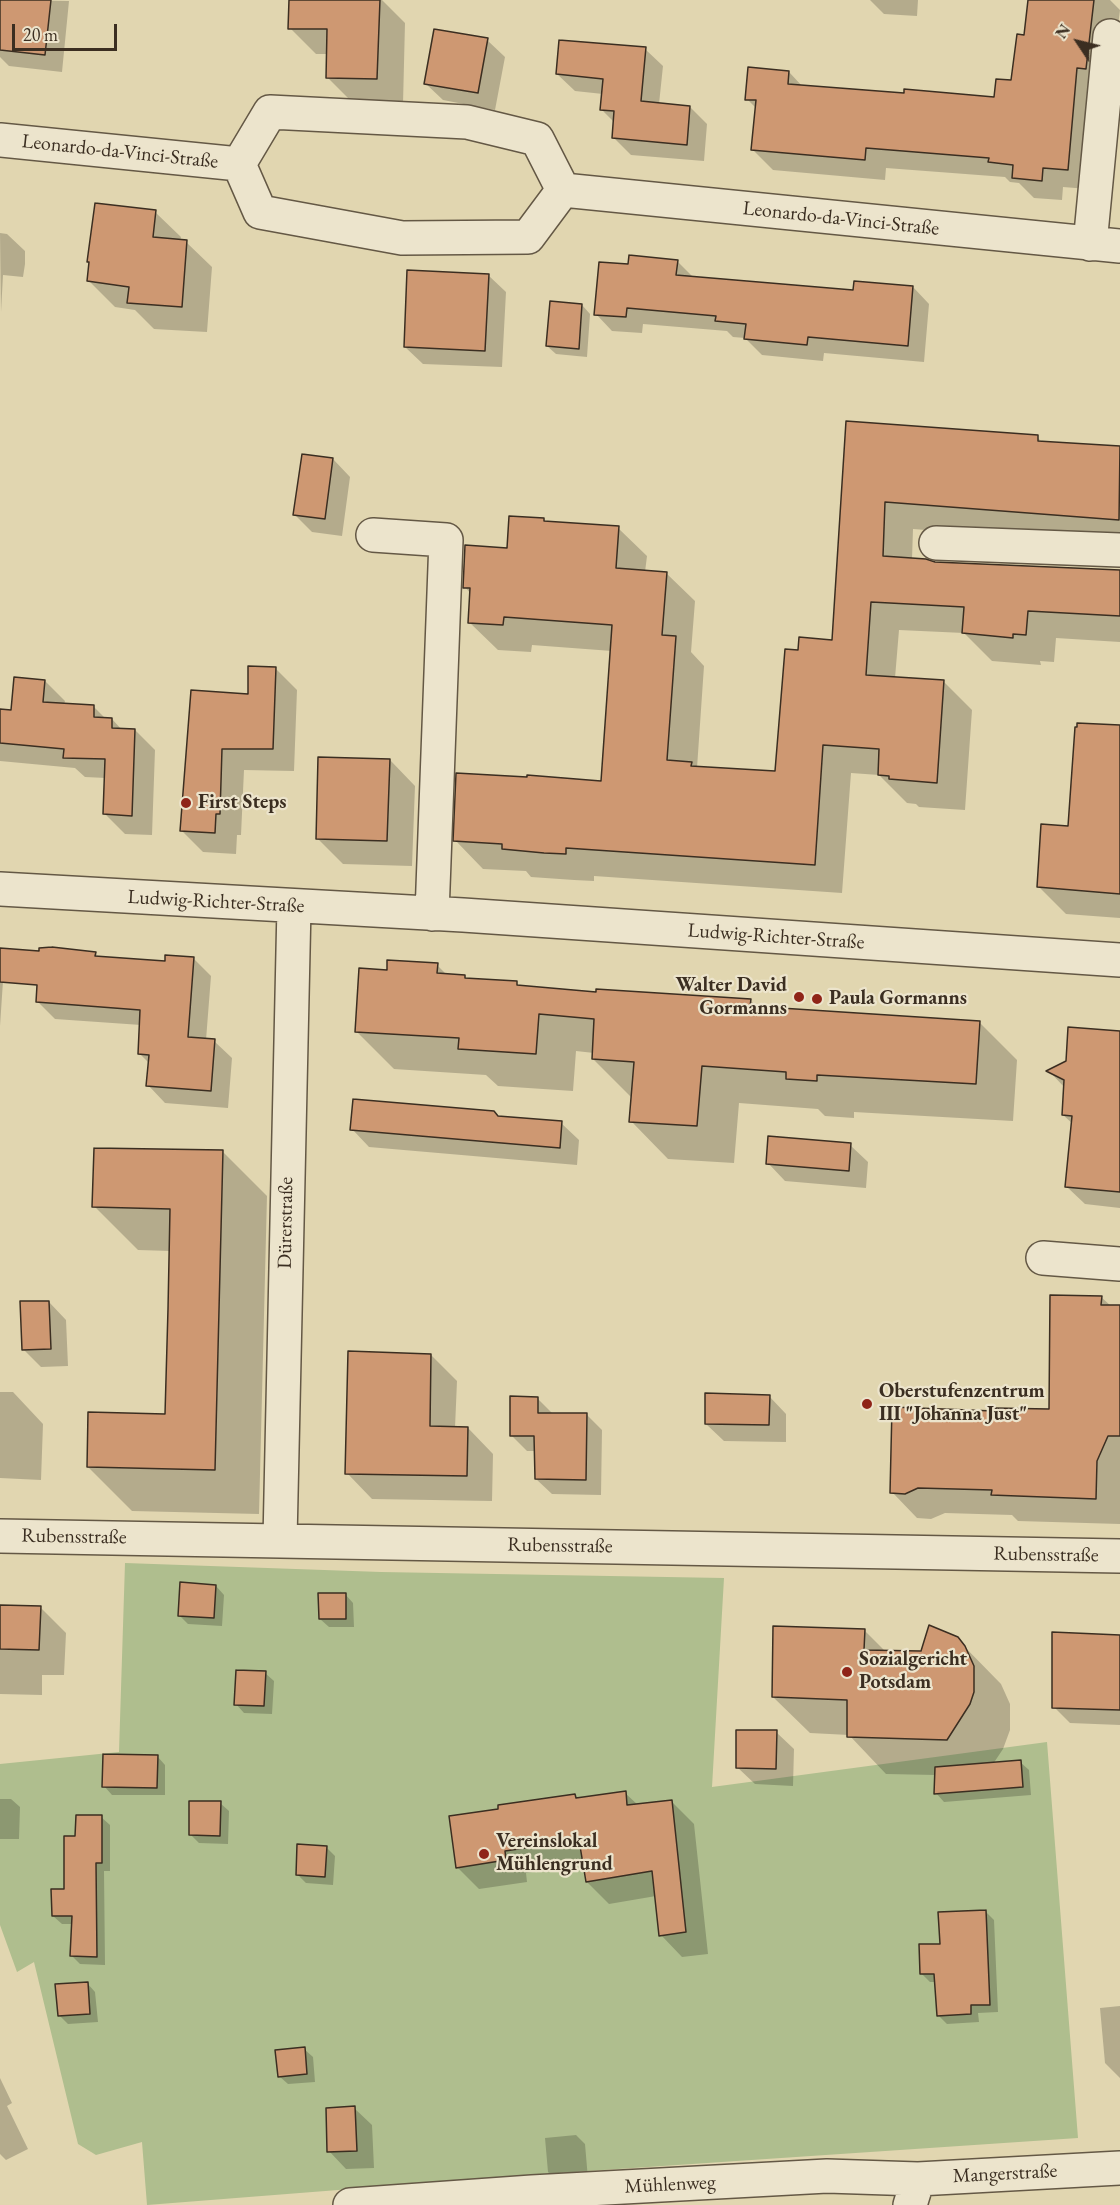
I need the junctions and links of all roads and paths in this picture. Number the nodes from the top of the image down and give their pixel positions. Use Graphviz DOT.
graph roads {
  1 [pos="1110,36"];
  2 [pos="0,140"];
  3 [pos="239,164"];
  4 [pos="563,190"];
  5 [pos="1105,245"];
  6 [pos="373,535"];
  7 [pos="936,543"];
  8 [pos="1120,550"];
  9 [pos="0,889"];
  10 [pos="294,906"];
  11 [pos="432,914"];
  12 [pos="1120,960"];
  13 [pos="1042,1258"];
  14 [pos="1120,1263"];
  15 [pos="0,1536"];
  16 [pos="280,1540"];
  17 [pos="1120,1557"];
  18 [pos="1120,2168"];
  19 [pos="914,2192"];
  20 [pos="350,2205"];
  1 -- 5 [label="street"];
  2 -- 3 [label="street, Leonardo-da-Vinci-Straße"];
  3 -- 4 [label="street, Leonardo-da-Vinci-Straße"];
  3 -- 4 [label="street, Leonardo-da-Vinci-Straße"];
  4 -- 5 [label="street, Leonardo-da-Vinci-Straße"];
  6 -- 11 [label="street"];
  7 -- 8 [label="street"];
  9 -- 10 [label="street, Ludwig-Richter-Straße"];
  10 -- 11 [label="street, Ludwig-Richter-Straße"];
  10 -- 16 [label="street, Dürerstraße"];
  11 -- 12 [label="street, Ludwig-Richter-Straße"];
  13 -- 14 [label="street"];
  15 -- 16 [label="street, Rubensstraße"];
  16 -- 17 [label="street, Rubensstraße"];
  18 -- 19 [label="street, Mangerstraße"];
  19 -- 20 [label="street, Mühlenweg"];
}
